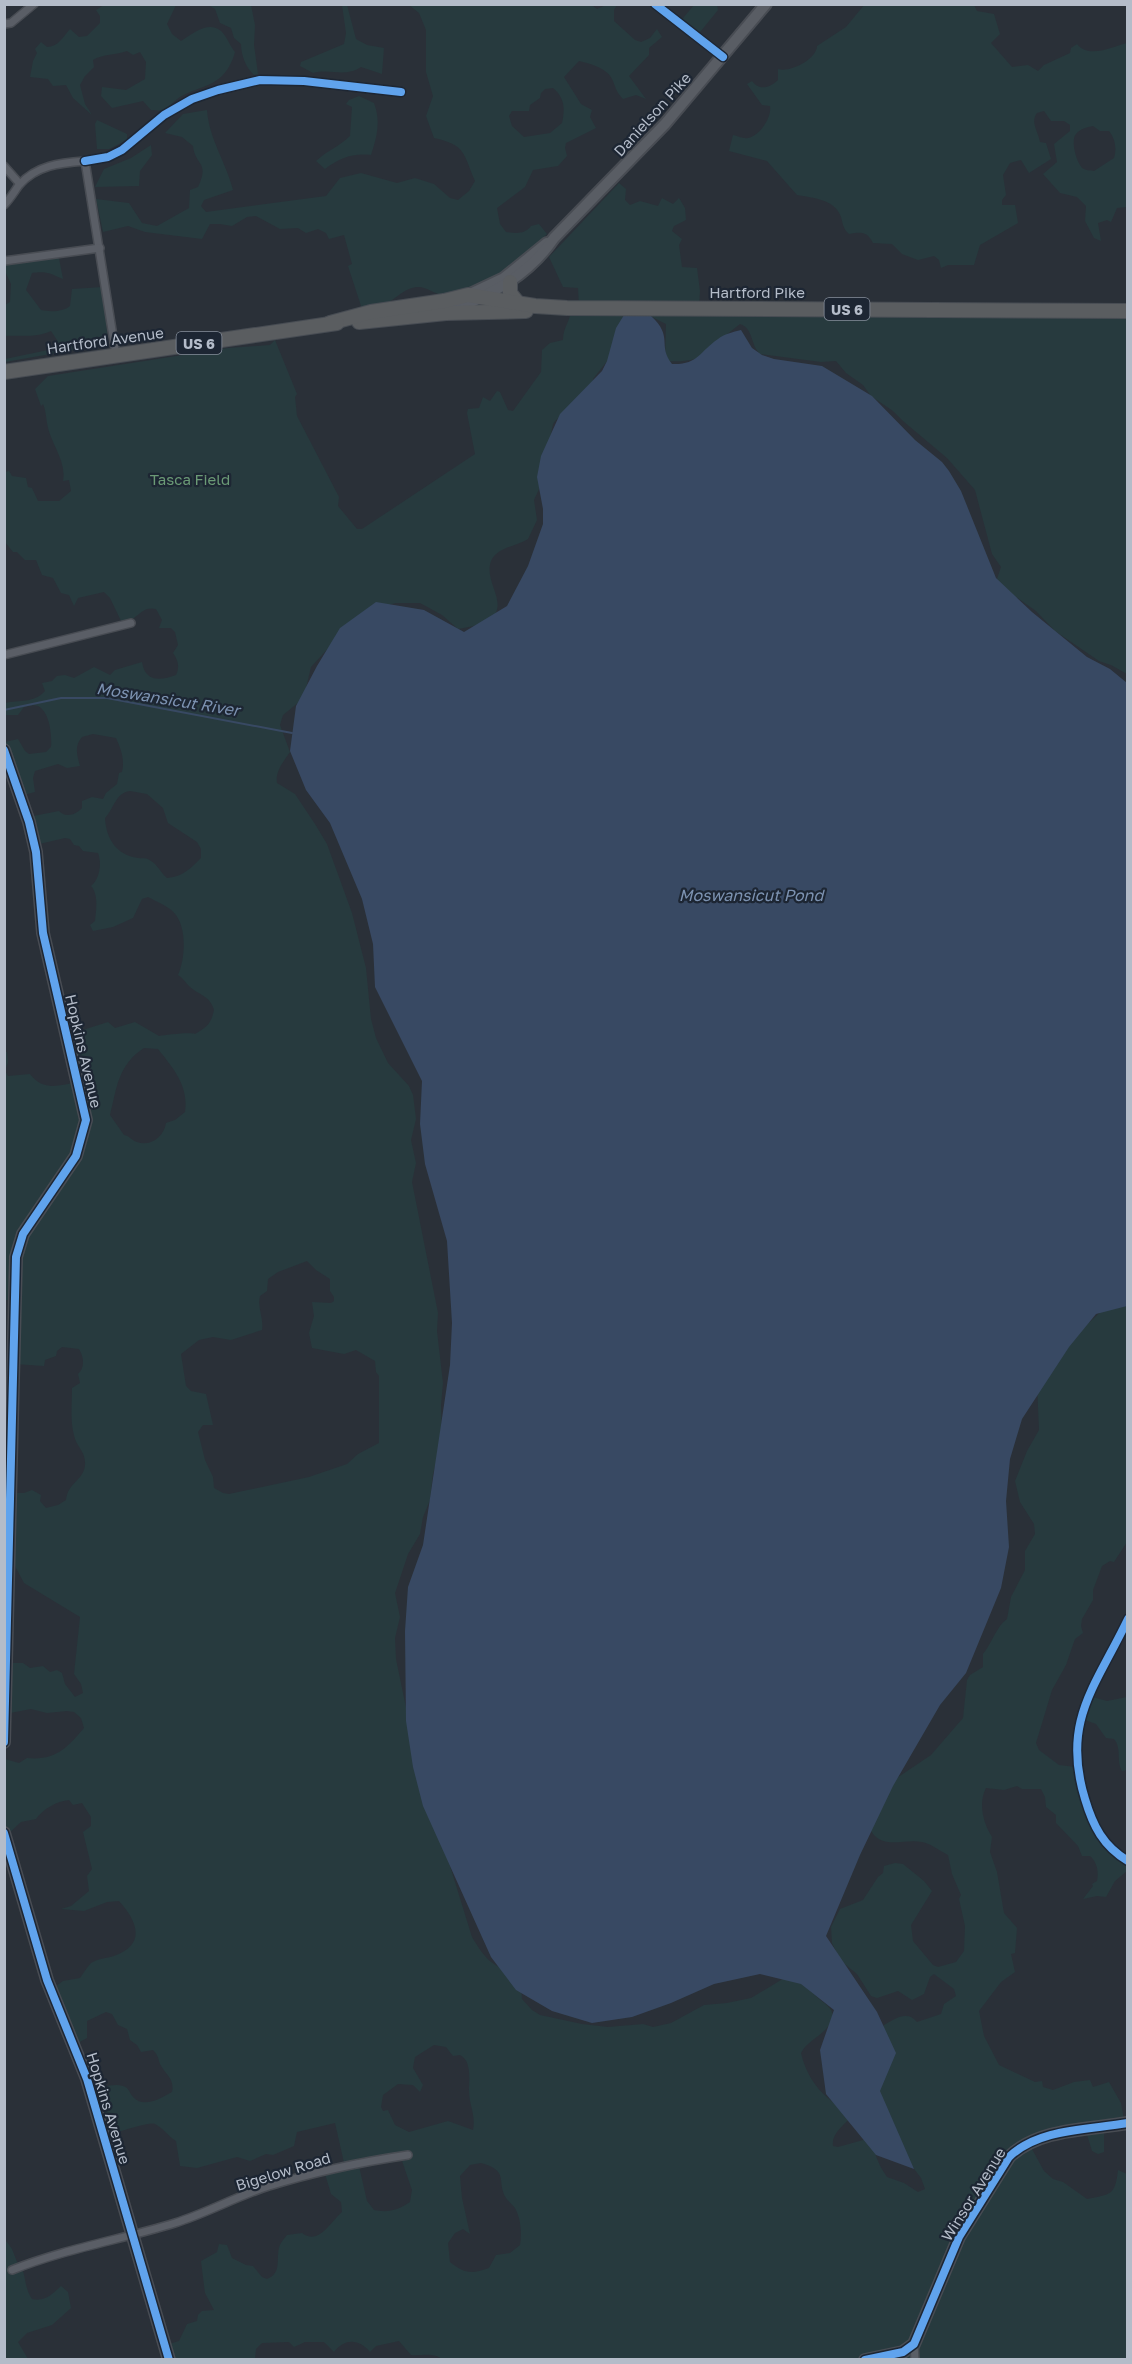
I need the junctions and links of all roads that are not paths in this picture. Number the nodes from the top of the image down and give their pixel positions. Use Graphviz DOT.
graph roads {
  1 [pos="34,4"];
  2 [pos="655,4"];
  3 [pos="766,4"];
  4 [pos="4,24"];
  5 [pos="723,57"];
  6 [pos="401,92"];
  7 [pos="85,161"];
  8 [pos="4,166"];
  9 [pos="20,184"];
  10 [pos="4,205"];
  11 [pos="554,238"];
  12 [pos="100,248"];
  13 [pos="4,261"];
  14 [pos="510,282"];
  15 [pos="468,295"];
  16 [pos="483,298"];
  17 [pos="518,303"];
  18 [pos="567,308"];
  19 [pos="1128,311"];
  20 [pos="446,313"];
  21 [pos="330,323"];
  22 [pos="281,331"];
  23 [pos="116,355"];
  24 [pos="4,372"];
  25 [pos="132,623"];
  26 [pos="4,655"];
  27 [pos="4,750"];
  28 [pos="1128,1619"];
  29 [pos="4,1742"];
  30 [pos="4,1833"];
  31 [pos="1128,1861"];
  32 [pos="1128,2123"];
  33 [pos="408,2155"];
  34 [pos="134,2234"];
  35 [pos="12,2270"];
  36 [pos="915,2344"];
  37 [pos="170,2360"];
  38 [pos="865,2360"];
  39 [pos="915,2360"];
  1 -- 4 [label="street"];
  2 -- 5 [label="street"];
  3 -- 5 [label="street, Danielson Pike"];
  5 -- 11 [label="street, Danielson Pike"];
  6 -- 7 [label="street"];
  7 -- 9 [label="street"];
  7 -- 12 [label="street"];
  8 -- 9 [label="street"];
  9 -- 10 [label="street"];
  11 -- 14 [label="street, Danielson Pike"];
  11 -- 15 [label="street, Danielson Pike"];
  12 -- 13 [label="street"];
  12 -- 23 [label="street"];
  14 -- 16 [label="street, Danielson Pike"];
  14 -- 17 [label="highway"];
  15 -- 16 [label="highway, Hartford Pike / US 6"];
  15 -- 21 [label="highway, Hartford Pike / US 6"];
  16 -- 17 [label="highway, Hartford Pike / US 6"];
  16 -- 20 [label="street, Danielson Pike"];
  17 -- 18 [label="highway, Hartford Pike / US 6"];
  18 -- 19 [label="highway, Hartford Pike / US 6"];
  18 -- 20 [label="highway, Hartford Pike / US 6"];
  20 -- 21 [label="highway, Hartford Pike / US 6"];
  21 -- 22 [label="highway, Hartford Pike / US 6"];
  22 -- 23 [label="highway, Hartford Avenue / US 6"];
  23 -- 24 [label="highway, Hartford Avenue / US 6"];
  25 -- 26 [label="street"];
  27 -- 29 [label="street, Hopkins Avenue"];
  28 -- 31 [label="street"];
  30 -- 34 [label="street, Hopkins Avenue"];
  32 -- 36 [label="street, Winsor Avenue"];
  33 -- 34 [label="street, Bigelow Road"];
  34 -- 35 [label="street, Bigelow Road"];
  34 -- 37 [label="street, Hopkins Avenue"];
  36 -- 38 [label="street"];
  36 -- 39 [label="street"];
}
